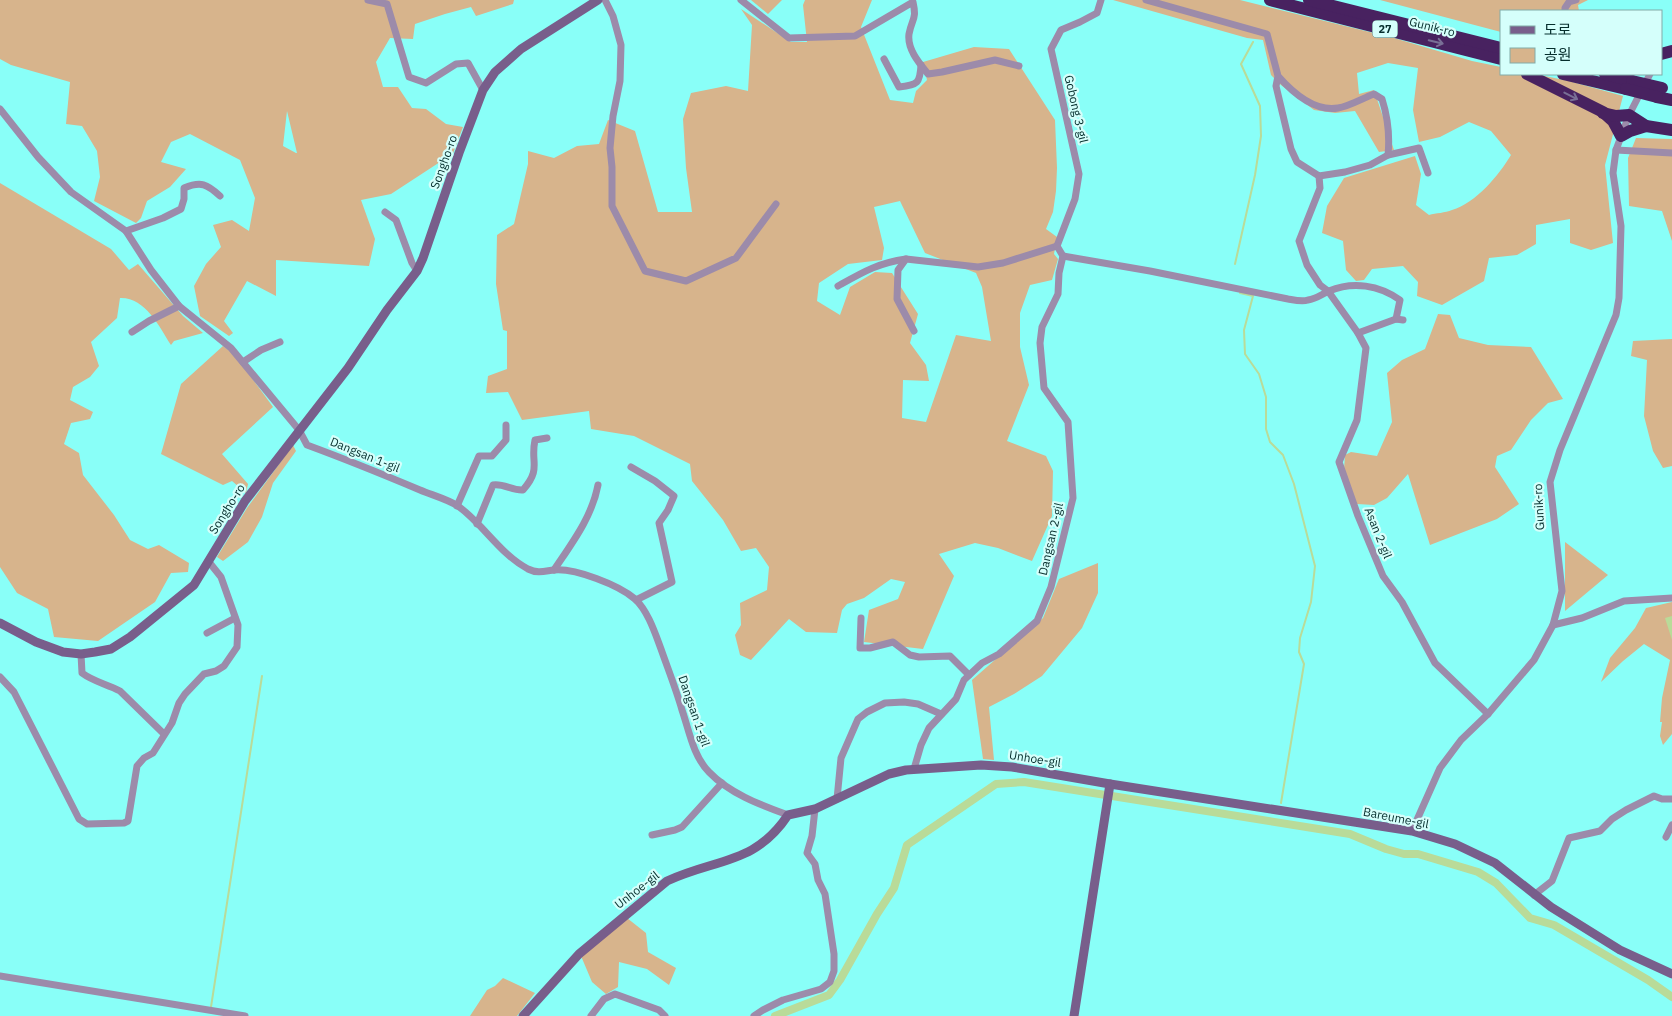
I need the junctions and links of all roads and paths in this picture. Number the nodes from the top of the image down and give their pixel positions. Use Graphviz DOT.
graph roads {
  1 [pos="368,0"];
  2 [pos="598,0"];
  3 [pos="605,0"];
  4 [pos="741,0"];
  5 [pos="1101,0"];
  6 [pos="1146,0"];
  7 [pos="1270,0"];
  8 [pos="1309,0"];
  9 [pos="1576,0"];
  10 [pos="1565,10"];
  11 [pos="1498,52"];
  12 [pos="884,59"];
  13 [pos="921,65"];
  14 [pos="1019,66"];
  15 [pos="1530,75"];
  16 [pos="1569,75"];
  17 [pos="1607,75"];
  18 [pos="1649,75"];
  19 [pos="1278,76"];
  20 [pos="1629,85"];
  21 [pos="483,90"];
  22 [pos="1664,92"];
  23 [pos="1672,100"];
  24 [pos="0,109"];
  25 [pos="1603,112"];
  26 [pos="1629,115"];
  27 [pos="1646,126"];
  28 [pos="1672,130"];
  29 [pos="1621,136"];
  30 [pos="1616,150"];
  31 [pos="1672,153"];
  32 [pos="1388,155"];
  33 [pos="1428,173"];
  34 [pos="1319,176"];
  35 [pos="220,196"];
  36 [pos="776,204"];
  37 [pos="385,212"];
  38 [pos="126,231"];
  39 [pos="1057,246"];
  40 [pos="1062,256"];
  41 [pos="906,259"];
  42 [pos="417,270"];
  43 [pos="838,286"];
  44 [pos="1328,291"];
  45 [pos="179,306"];
  46 [pos="914,331"];
  47 [pos="132,332"];
  48 [pos="1358,333"];
  49 [pos="280,342"];
  50 [pos="243,362"];
  51 [pos="506,425"];
  52 [pos="300,430"];
  53 [pos="547,438"];
  54 [pos="631,467"];
  55 [pos="598,485"];
  56 [pos="457,506"];
  57 [pos="477,524"];
  58 [pos="209,562"];
  59 [pos="554,570"];
  60 [pos="1672,598"];
  61 [pos="636,600"];
  62 [pos="235,618"];
  63 [pos="861,618"];
  64 [pos="0,623"];
  65 [pos="1552,625"];
  66 [pos="207,633"];
  67 [pos="81,654"];
  68 [pos="969,675"];
  69 [pos="0,676"];
  70 [pos="941,714"];
  71 [pos="1488,714"];
  72 [pos="164,734"];
  73 [pos="914,769"];
  74 [pos="722,783"];
  75 [pos="1109,787"];
  76 [pos="837,799"];
  77 [pos="1672,799"];
  78 [pos="815,809"];
  79 [pos="788,815"];
  80 [pos="1672,825"];
  81 [pos="1412,831"];
  82 [pos="652,835"];
  83 [pos="1666,837"];
  84 [pos="1534,894"];
  85 [pos="1672,974"];
  86 [pos="0,976"];
  87 [pos="245,1016"];
  88 [pos="523,1016"];
  89 [pos="592,1016"];
  90 [pos="665,1016"];
  91 [pos="754,1016"];
  92 [pos="1074,1016"];
  1 -- 21 [label="street"];
  2 -- 21 [label="street, Songho-ro"];
  3 -- 36 [label="street"];
  4 -- 13 [label="street"];
  5 -- 39 [label="street, Gobong 3-gil"];
  6 -- 19 [label="street"];
  7 -- 11 [label="highway, Gunik-ro / 27, one-way"];
  8 -- 11 [label="highway, Gunik-ro / 27"];
  9 -- 10 [label="street"];
  12 -- 13 [label="street"];
  13 -- 14 [label="street"];
  15 -- 25 [label="highway, one-way"];
  16 -- 20 [label="highway"];
  17 -- 20 [label="highway"];
  18 -- 26 [label="street, Gunik-ro"];
  19 -- 32 [label="street"];
  19 -- 34 [label="street"];
  20 -- 22 [label="highway, bridge"];
  21 -- 42 [label="street, Songho-ro"];
  22 -- 23 [label="highway"];
  24 -- 38 [label="street"];
  25 -- 26 [label="highway"];
  25 -- 29 [label="highway"];
  26 -- 27 [label="highway"];
  26 -- 29 [label="street, Gunik-ro"];
  27 -- 28 [label="highway"];
  27 -- 29 [label="highway"];
  29 -- 30 [label="street, Gunik-ro"];
  30 -- 31 [label="street"];
  30 -- 65 [label="street, Gunik-ro"];
  32 -- 33 [label="street"];
  32 -- 34 [label="street"];
  34 -- 44 [label="street, Asan 2-gil"];
  35 -- 38 [label="street"];
  37 -- 42 [label="street"];
  38 -- 45 [label="street, Dangsan 1-gil"];
  39 -- 40 [label="street"];
  39 -- 41 [label="street"];
  40 -- 44 [label="street"];
  40 -- 68 [label="street, Dangsan 2-gil"];
  41 -- 43 [label="street"];
  41 -- 46 [label="street"];
  42 -- 52 [label="street, Songho-ro"];
  44 -- 48 [label="street, Asan 2-gil"];
  44 -- 48 [label="street"];
  45 -- 47 [label="street"];
  45 -- 50 [label="street, Dangsan 1-gil"];
  48 -- 71 [label="street, Asan 2-gil"];
  49 -- 50 [label="street"];
  50 -- 52 [label="street, Dangsan 1-gil"];
  51 -- 56 [label="street"];
  52 -- 56 [label="street, Dangsan 1-gil"];
  52 -- 58 [label="street, Songho-ro"];
  53 -- 57 [label="street"];
  54 -- 61 [label="street"];
  55 -- 59 [label="street"];
  56 -- 57 [label="street, Dangsan 1-gil"];
  57 -- 59 [label="street, Dangsan 1-gil"];
  58 -- 62 [label="street"];
  58 -- 67 [label="street, Songho-ro"];
  59 -- 61 [label="street, Dangsan 1-gil"];
  60 -- 65 [label="street"];
  61 -- 74 [label="street, Dangsan 1-gil"];
  62 -- 66 [label="street"];
  62 -- 72 [label="street"];
  63 -- 68 [label="street"];
  64 -- 67 [label="street, Songho-ro"];
  65 -- 71 [label="street, Gunik-ro"];
  67 -- 72 [label="street"];
  68 -- 70 [label="street, Dangsan 2-gil"];
  69 -- 72 [label="street"];
  70 -- 73 [label="street, Dangsan 2-gil"];
  70 -- 76 [label="street"];
  71 -- 81 [label="street, Gunik-ro"];
  73 -- 75 [label="street, Unhoe-gil"];
  73 -- 76 [label="street, Unhoe-gil"];
  74 -- 79 [label="street, Dangsan 1-gil"];
  74 -- 82 [label="street"];
  75 -- 81 [label="street, Bareume-gil"];
  75 -- 92 [label="street"];
  76 -- 78 [label="street, Unhoe-gil"];
  77 -- 84 [label="street"];
  78 -- 79 [label="street, Unhoe-gil"];
  78 -- 91 [label="street"];
  79 -- 88 [label="street, Unhoe-gil"];
  80 -- 83 [label="street"];
  81 -- 84 [label="street, Bareume-gil"];
  84 -- 85 [label="street, Bareume-gil"];
  86 -- 87 [label="street"];
  89 -- 90 [label="street"];
}
